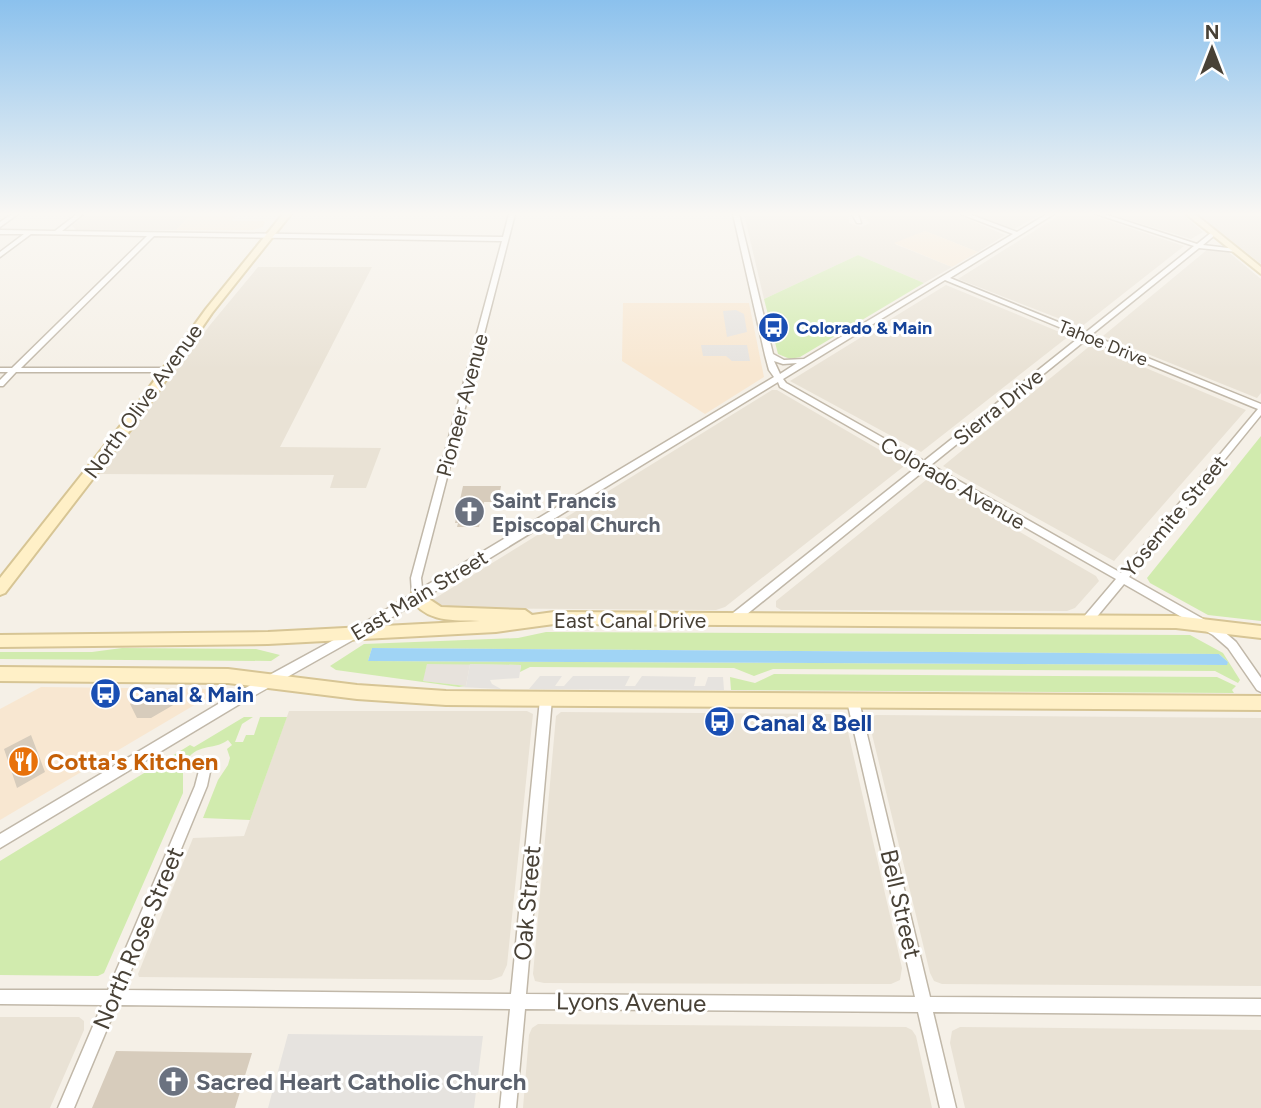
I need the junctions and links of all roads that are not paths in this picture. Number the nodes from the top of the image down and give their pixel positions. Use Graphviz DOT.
graph roads {
  1 [pos="120,266"];
  2 [pos="246,266"];
  3 [pos="499,266"];
  4 [pos="748,266"];
  5 [pos="965,266"];
  6 [pos="1173,266"];
  7 [pos="945,278"];
  8 [pos="1086,336"];
  9 [pos="769,355"];
  10 [pos="809,359"];
  11 [pos="0,370"];
  12 [pos="14,370"];
  13 [pos="169,370"];
  14 [pos="777,379"];
  15 [pos="0,384"];
  16 [pos="1261,409"];
  17 [pos="924,466"];
  18 [pos="1122,579"];
  19 [pos="0,589"];
  20 [pos="416,597"];
  21 [pos="554,618"];
  22 [pos="732,620"];
  23 [pos="1086,622"];
  24 [pos="1204,625"];
  25 [pos="1261,632"];
  26 [pos="356,634"];
  27 [pos="0,641"];
  28 [pos="0,674"];
  29 [pos="270,681"];
  30 [pos="1261,687"];
  31 [pos="546,699"];
  32 [pos="853,701"];
  33 [pos="1261,704"];
  34 [pos="205,766"];
  35 [pos="0,841"];
  36 [pos="0,997"];
  37 [pos="113,998"];
  38 [pos="518,1001"];
  39 [pos="924,1004"];
  40 [pos="1261,1007"];
  41 [pos="66,1108"];
  42 [pos="508,1108"];
  43 [pos="948,1108"];
  1 -- 12 [label="street"];
  2 -- 13 [label="main road, North Olive Avenue"];
  3 -- 20 [label="street, Pioneer Avenue"];
  4 -- 9 [label="street"];
  5 -- 7 [label="street, East Main Street"];
  6 -- 8 [label="street, Sierra Drive"];
  7 -- 8 [label="street, Tahoe Drive"];
  7 -- 10 [label="street, East Main Street"];
  8 -- 16 [label="street, Tahoe Drive"];
  8 -- 17 [label="street, Sierra Drive"];
  9 -- 10 [label="street"];
  9 -- 14 [label="street"];
  10 -- 14 [label="street, East Main Street"];
  11 -- 12 [label="street"];
  12 -- 13 [label="street"];
  12 -- 15 [label="street"];
  13 -- 19 [label="main road, North Olive Avenue"];
  14 -- 17 [label="street, Colorado Avenue"];
  14 -- 20 [label="street, East Main Street"];
  16 -- 18 [label="street, Yosemite Street"];
  17 -- 18 [label="street, Colorado Avenue"];
  17 -- 22 [label="street, Sierra Drive"];
  18 -- 23 [label="street, Yosemite Street"];
  18 -- 24 [label="street, Colorado Avenue"];
  20 -- 21 [label="main road"];
  20 -- 26 [label="street, East Main Street"];
  21 -- 22 [label="main road, East Canal Drive"];
  21 -- 26 [label="main road, East Canal Drive"];
  22 -- 23 [label="main road, East Canal Drive"];
  23 -- 24 [label="main road, East Canal Drive"];
  24 -- 25 [label="main road, East Canal Drive"];
  24 -- 30 [label="street, Colorado Avenue"];
  26 -- 27 [label="main road, East Canal Drive"];
  26 -- 29 [label="street, East Main Street"];
  28 -- 29 [label="main road"];
  29 -- 31 [label="main road"];
  29 -- 35 [label="street, East Main Street"];
  31 -- 32 [label="main road"];
  31 -- 38 [label="street, Oak Street"];
  32 -- 33 [label="main road"];
  32 -- 39 [label="street, Bell Street"];
  34 -- 37 [label="street, North Rose Street"];
  36 -- 37 [label="street, Lyons Avenue"];
  37 -- 38 [label="street, Lyons Avenue"];
  37 -- 41 [label="street, North Rose Street"];
  38 -- 39 [label="street, Lyons Avenue"];
  38 -- 42 [label="street, Oak Street"];
  39 -- 40 [label="street, Lyons Avenue"];
  39 -- 43 [label="street, Bell Street"];
}
